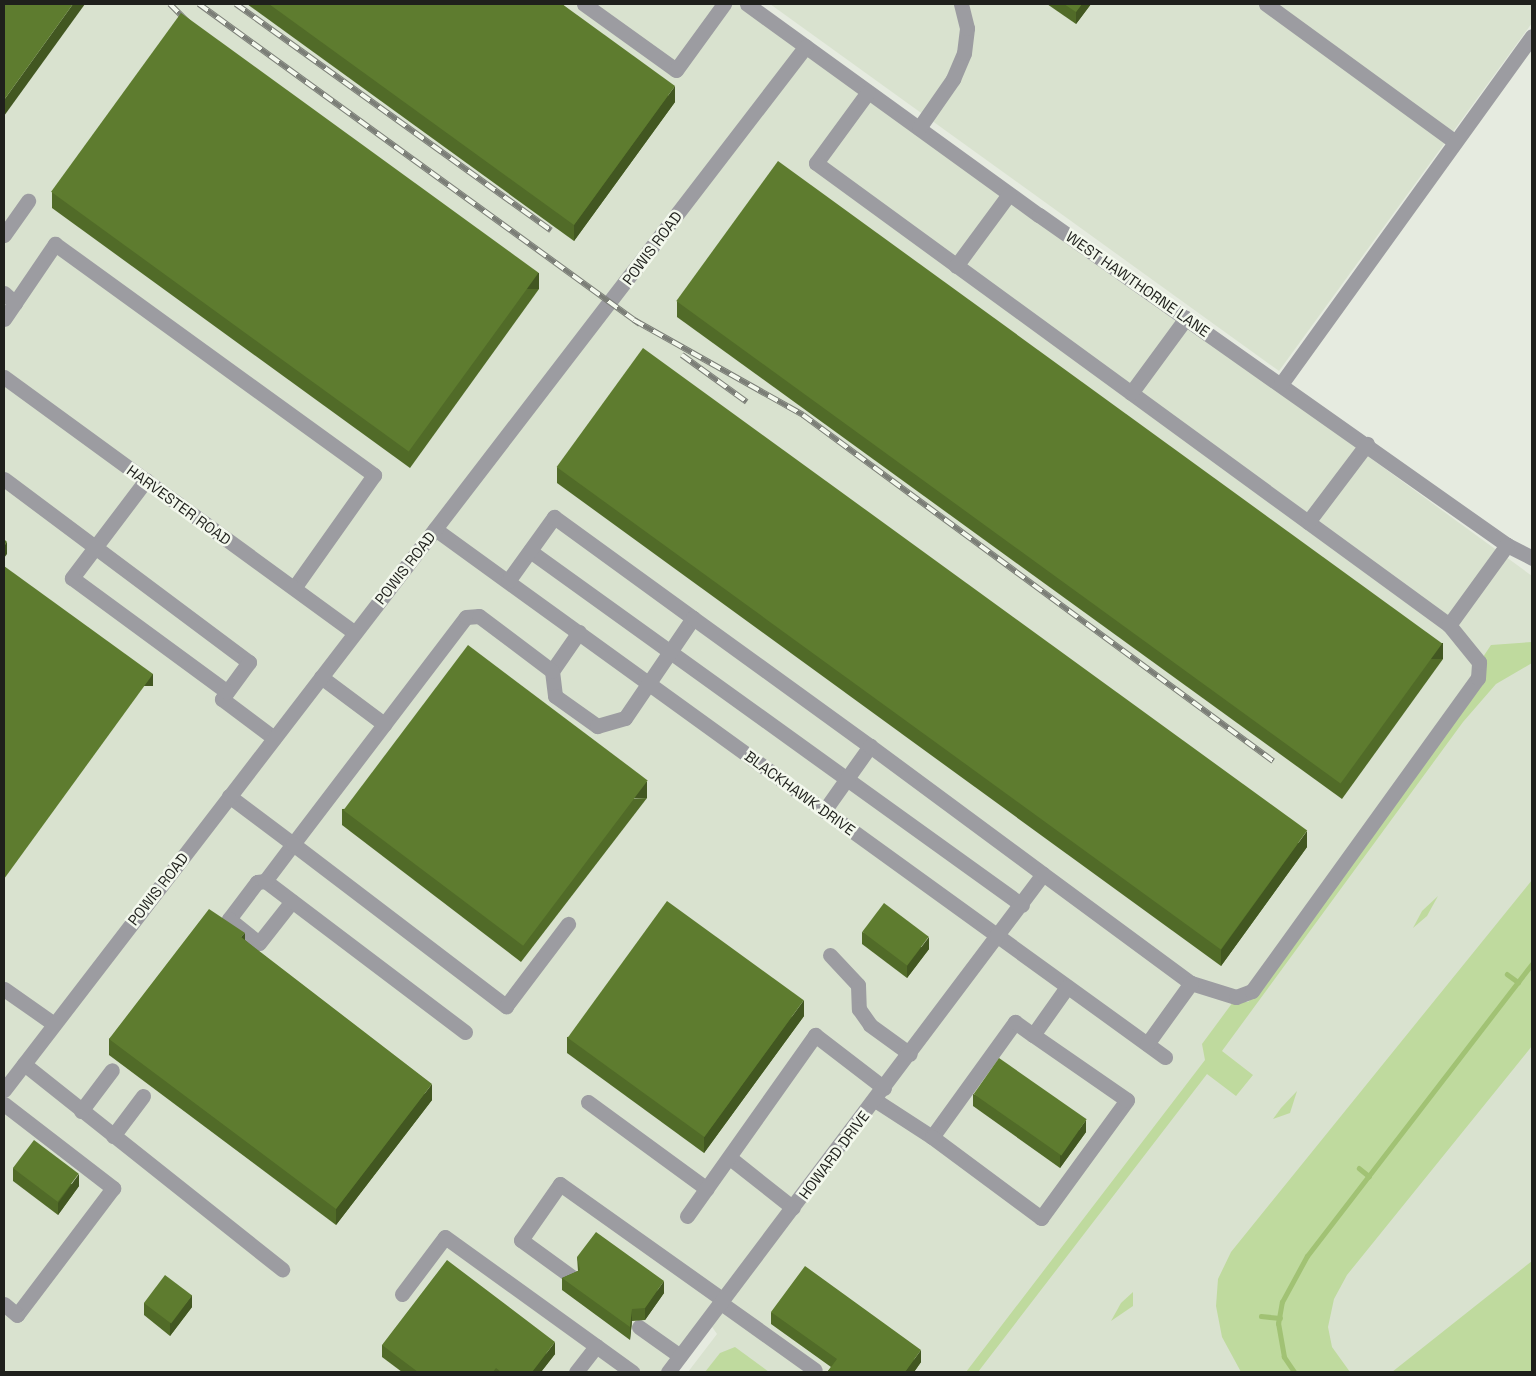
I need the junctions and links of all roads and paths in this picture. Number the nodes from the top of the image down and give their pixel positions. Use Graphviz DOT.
graph roads {
  1 [pos="584,4"];
  2 [pos="724,4"];
  3 [pos="747,4"];
  4 [pos="961,4"];
  5 [pos="1266,4"];
  6 [pos="1532,36"];
  7 [pos="806,46"];
  8 [pos="868,92"];
  9 [pos="919,128"];
  10 [pos="1455,142"];
  11 [pos="1009,194"];
  12 [pos="28,201"];
  13 [pos="4,235"];
  14 [pos="956,266"];
  15 [pos="9,298"];
  16 [pos="1186,318"];
  17 [pos="4,319"];
  18 [pos="4,377"];
  19 [pos="1281,384"];
  20 [pos="1131,393"];
  21 [pos="1367,444"];
  22 [pos="4,479"];
  23 [pos="146,480"];
  24 [pos="1308,522"];
  25 [pos="435,528"];
  26 [pos="1507,545"];
  27 [pos="93,549"];
  28 [pos="530,550"];
  29 [pos="1532,558"];
  30 [pos="508,581"];
  31 [pos="294,588"];
  32 [pos="693,618"];
  33 [pos="1449,626"];
  34 [pos="579,632"];
  35 [pos="355,633"];
  36 [pos="670,651"];
  37 [pos="552,670"];
  38 [pos="320,677"];
  39 [pos="648,683"];
  40 [pos="227,692"];
  41 [pos="384,724"];
  42 [pos="274,738"];
  43 [pos="870,746"];
  44 [pos="848,777"];
  45 [pos="229,796"];
  46 [pos="824,811"];
  47 [pos="293,844"];
  48 [pos="1044,874"];
  49 [pos="265,880"];
  50 [pos="292,901"];
  51 [pos="1022,905"];
  52 [pos="568,924"];
  53 [pos="999,938"];
  54 [pos="830,955"];
  55 [pos="1191,982"];
  56 [pos="1067,987"];
  57 [pos="4,989"];
  58 [pos="54,1024"];
  59 [pos="464,1032"];
  60 [pos="1033,1035"];
  61 [pos="1147,1044"];
  62 [pos="910,1054"];
  63 [pos="1165,1058"];
  64 [pos="24,1064"];
  65 [pos="112,1070"];
  66 [pos="4,1090"];
  67 [pos="880,1094"];
  68 [pos="143,1096"];
  69 [pos="588,1102"];
  70 [pos="4,1104"];
  71 [pos="81,1111"];
  72 [pos="113,1136"];
  73 [pos="932,1137"];
  74 [pos="730,1158"];
  75 [pos="707,1189"];
  76 [pos="793,1208"];
  77 [pos="687,1216"];
  78 [pos="282,1269"];
  79 [pos="572,1277"];
  80 [pos="402,1294"];
  81 [pos="722,1302"];
  82 [pos="4,1304"];
  83 [pos="639,1327"];
  84 [pos="596,1346"];
  85 [pos="680,1356"];
  86 [pos="815,1370"];
  87 [pos="576,1372"];
  88 [pos="632,1372"];
  89 [pos="668,1372"];
  1 -- 2 [label="street"];
  3 -- 7 [label="street, WEST HAWTHORNE LANE"];
  4 -- 9 [label="street"];
  5 -- 10 [label="street"];
  6 -- 10 [label="street"];
  7 -- 8 [label="street, WEST HAWTHORNE LANE"];
  7 -- 25 [label="street, POWIS ROAD"];
  8 -- 9 [label="street, WEST HAWTHORNE LANE"];
  8 -- 14 [label="street"];
  9 -- 11 [label="street, WEST HAWTHORNE LANE"];
  10 -- 19 [label="street"];
  11 -- 14 [label="street"];
  11 -- 16 [label="street, WEST HAWTHORNE LANE"];
  12 -- 13 [label="street"];
  14 -- 20 [label="street"];
  15 -- 17 [label="street"];
  15 -- 31 [label="street"];
  16 -- 19 [label="street, WEST HAWTHORNE LANE"];
  16 -- 20 [label="street"];
  18 -- 23 [label="street, HARVESTER ROAD"];
  19 -- 21 [label="street, WEST HAWTHORNE LANE"];
  20 -- 24 [label="street"];
  21 -- 24 [label="street"];
  21 -- 26 [label="street, WEST HAWTHORNE LANE"];
  22 -- 27 [label="street"];
  23 -- 27 [label="street"];
  23 -- 31 [label="street, HARVESTER ROAD"];
  24 -- 33 [label="street"];
  25 -- 30 [label="street, BLACKHAWK DRIVE"];
  25 -- 35 [label="street, POWIS ROAD"];
  26 -- 29 [label="street, WEST HAWTHORNE LANE"];
  26 -- 33 [label="street"];
  27 -- 40 [label="street"];
  27 -- 40 [label="street"];
  28 -- 30 [label="street"];
  28 -- 32 [label="street"];
  28 -- 36 [label="street"];
  30 -- 34 [label="street, BLACKHAWK DRIVE"];
  31 -- 35 [label="street, HARVESTER ROAD"];
  32 -- 36 [label="street"];
  32 -- 43 [label="street"];
  33 -- 55 [label="street"];
  34 -- 37 [label="street"];
  34 -- 39 [label="street, BLACKHAWK DRIVE"];
  35 -- 38 [label="street, POWIS ROAD"];
  36 -- 39 [label="street"];
  36 -- 44 [label="street"];
  37 -- 39 [label="street"];
  37 -- 41 [label="street"];
  38 -- 41 [label="street"];
  38 -- 42 [label="street, POWIS ROAD"];
  39 -- 46 [label="street, BLACKHAWK DRIVE"];
  40 -- 42 [label="street"];
  41 -- 47 [label="street"];
  42 -- 45 [label="street, POWIS ROAD"];
  43 -- 44 [label="street"];
  43 -- 48 [label="street"];
  44 -- 46 [label="street"];
  44 -- 51 [label="street"];
  45 -- 47 [label="street"];
  45 -- 58 [label="street, POWIS ROAD"];
  46 -- 53 [label="street, BLACKHAWK DRIVE"];
  47 -- 49 [label="street"];
  47 -- 52 [label="street"];
  48 -- 51 [label="street, HOWARD DRIVE"];
  48 -- 55 [label="street"];
  49 -- 50 [label="street"];
  49 -- 50 [label="street"];
  50 -- 59 [label="street"];
  51 -- 53 [label="street, HOWARD DRIVE"];
  53 -- 56 [label="street, BLACKHAWK DRIVE"];
  53 -- 62 [label="street, HOWARD DRIVE"];
  54 -- 62 [label="street"];
  55 -- 61 [label="street"];
  56 -- 60 [label="street"];
  56 -- 61 [label="street, BLACKHAWK DRIVE"];
  57 -- 58 [label="street"];
  58 -- 64 [label="street, POWIS ROAD"];
  60 -- 73 [label="street"];
  60 -- 73 [label="street"];
  61 -- 63 [label="street, BLACKHAWK DRIVE"];
  62 -- 67 [label="street, HOWARD DRIVE"];
  64 -- 66 [label="street, POWIS ROAD"];
  64 -- 71 [label="street"];
  65 -- 71 [label="street"];
  67 -- 73 [label="street"];
  67 -- 74 [label="street"];
  67 -- 76 [label="street, HOWARD DRIVE"];
  68 -- 72 [label="street"];
  69 -- 75 [label="street"];
  70 -- 82 [label="street"];
  71 -- 72 [label="street"];
  72 -- 78 [label="street"];
  74 -- 75 [label="street"];
  74 -- 76 [label="street"];
  75 -- 77 [label="street"];
  76 -- 81 [label="street, HOWARD DRIVE"];
  79 -- 81 [label="street"];
  80 -- 84 [label="street"];
  81 -- 85 [label="street, HOWARD DRIVE"];
  81 -- 86 [label="street"];
  83 -- 85 [label="street"];
  84 -- 87 [label="street"];
  84 -- 88 [label="street"];
  85 -- 89 [label="street, HOWARD DRIVE"];
}
